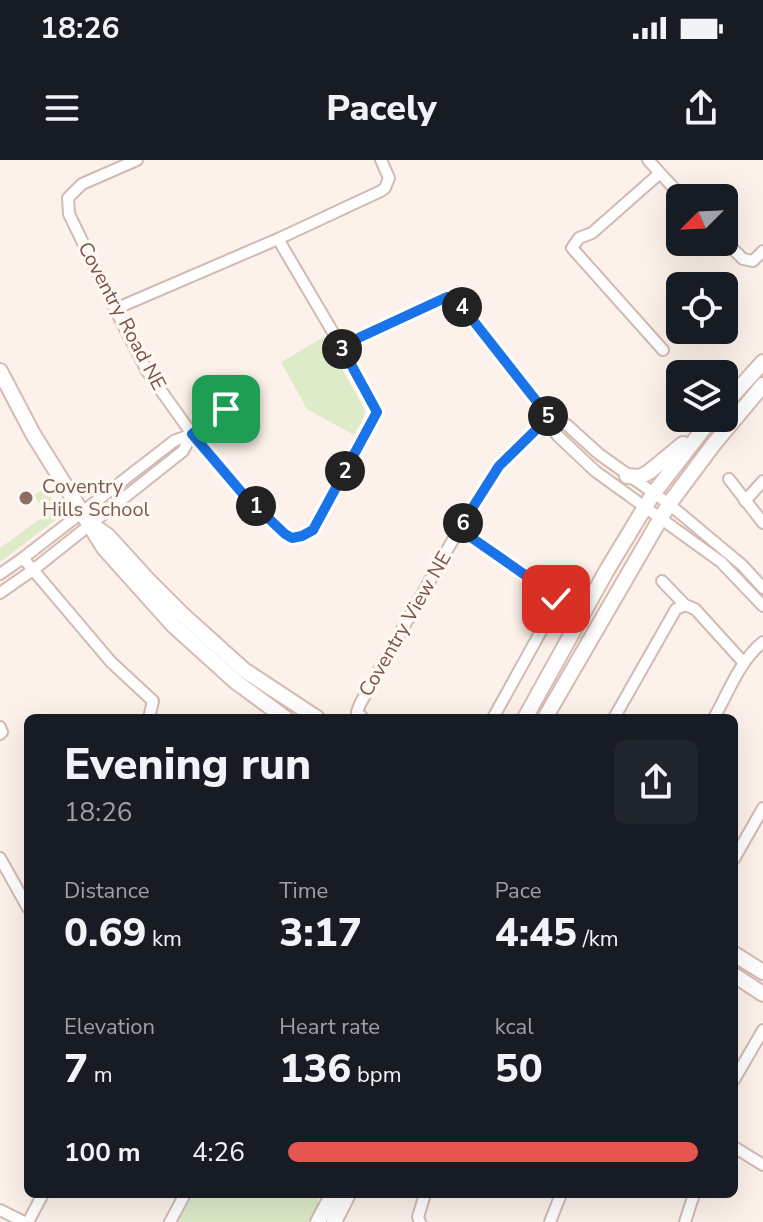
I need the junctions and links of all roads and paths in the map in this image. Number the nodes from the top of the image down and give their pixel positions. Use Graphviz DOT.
graph roads {
  1 [pos="137,160"];
  2 [pos="381,160"];
  3 [pos="648,160"];
  4 [pos="659,174"];
  5 [pos="669,184"];
  6 [pos="278,239"];
  7 [pos="763,251"];
  8 [pos="738,254"];
  9 [pos="115,309"];
  10 [pos="341,346"];
  11 [pos="663,350"];
  12 [pos="763,362"];
  13 [pos="0,371"];
  14 [pos="763,385"];
  15 [pos="738,390"];
  16 [pos="226,409"];
  17 [pos="549,417"];
  18 [pos="696,432"];
  19 [pos="701,432"];
  20 [pos="192,434"];
  21 [pos="627,476"];
  22 [pos="729,479"];
  23 [pos="763,481"];
  24 [pos="653,494"];
  25 [pos="745,501"];
  26 [pos="669,504"];
  27 [pos="645,508"];
  28 [pos="86,518"];
  29 [pos="660,519"];
  30 [pos="763,523"];
  31 [pos="459,529"];
  32 [pos="23,558"];
  33 [pos="33,570"];
  34 [pos="0,574"];
  35 [pos="662,581"];
  36 [pos="763,588"];
  37 [pos="0,593"];
  38 [pos="685,605"];
  39 [pos="763,606"];
  40 [pos="763,642"];
  41 [pos="744,663"];
  42 [pos="150,714"];
  43 [pos="280,714"];
  44 [pos="311,714"];
  45 [pos="359,714"];
  46 [pos="495,714"];
  47 [pos="527,714"];
  48 [pos="547,714"];
  49 [pos="616,714"];
  50 [pos="716,714"];
  51 [pos="0,727"];
  52 [pos="0,734"];
  53 [pos="763,808"];
  54 [pos="738,852"];
  55 [pos="0,858"];
  56 [pos="24,901"];
  57 [pos="738,956"];
  58 [pos="763,972"];
  59 [pos="738,978"];
  60 [pos="763,994"];
  61 [pos="763,1030"];
  62 [pos="738,1073"];
  63 [pos="738,1149"];
  64 [pos="763,1165"];
  65 [pos="41,1198"];
  66 [pos="183,1198"];
  67 [pos="331,1198"];
  68 [pos="346,1198"];
  69 [pos="424,1198"];
  70 [pos="559,1198"];
  71 [pos="693,1198"];
  72 [pos="0,1210"];
  73 [pos="26,1222"];
  74 [pos="170,1222"];
  75 [pos="318,1222"];
  76 [pos="334,1222"];
  77 [pos="420,1222"];
  78 [pos="550,1222"];
  79 [pos="685,1222"];
  1 -- 9 [label="street, Coventry Road NE"];
  2 -- 6 [label="street"];
  3 -- 4 [label="street"];
  4 -- 5 [label="street"];
  4 -- 11 [label="street"];
  6 -- 9 [label="street"];
  6 -- 10 [label="street, Coventry Road NE"];
  7 -- 8 [label="street"];
  9 -- 20 [label="street, Coventry Road NE"];
  10 -- 17 [label="street"];
  10 -- 20 [label="street, Coventry Road NE"];
  12 -- 15 [label="street"];
  13 -- 28 [label="street"];
  14 -- 26 [label="street"];
  16 -- 20 [label="street"];
  17 -- 21 [label="street"];
  17 -- 27 [label="street"];
  17 -- 31 [label="street, Coventry View NE"];
  18 -- 21 [label="street"];
  19 -- 24 [label="street"];
  20 -- 28 [label="street"];
  21 -- 24 [label="street"];
  22 -- 25 [label="street"];
  23 -- 25 [label="street"];
  24 -- 26 [label="street"];
  24 -- 27 [label="street"];
  25 -- 30 [label="street"];
  26 -- 29 [label="street"];
  26 -- 36 [label="street"];
  27 -- 29 [label="street"];
  27 -- 47 [label="street"];
  28 -- 32 [label="street"];
  28 -- 33 [label="street"];
  28 -- 43 [label="street"];
  28 -- 44 [label="street"];
  29 -- 39 [label="street"];
  29 -- 48 [label="street"];
  31 -- 45 [label="street, Coventry View NE"];
  31 -- 46 [label="street, Coventry View NE"];
  32 -- 33 [label="street"];
  32 -- 34 [label="street"];
  33 -- 37 [label="street"];
  33 -- 42 [label="street"];
  35 -- 38 [label="street"];
  38 -- 41 [label="street"];
  38 -- 49 [label="street"];
  40 -- 41 [label="street"];
  41 -- 50 [label="street"];
  51 -- 52 [label="street"];
  53 -- 54 [label="street"];
  55 -- 56 [label="street"];
  57 -- 58 [label="street"];
  59 -- 60 [label="street"];
  61 -- 62 [label="street"];
  63 -- 64 [label="street"];
  65 -- 73 [label="street"];
  66 -- 74 [label="street"];
  67 -- 75 [label="street"];
  68 -- 76 [label="street"];
  69 -- 77 [label="street"];
  70 -- 78 [label="street"];
  71 -- 79 [label="street"];
  72 -- 73 [label="street"];
}
